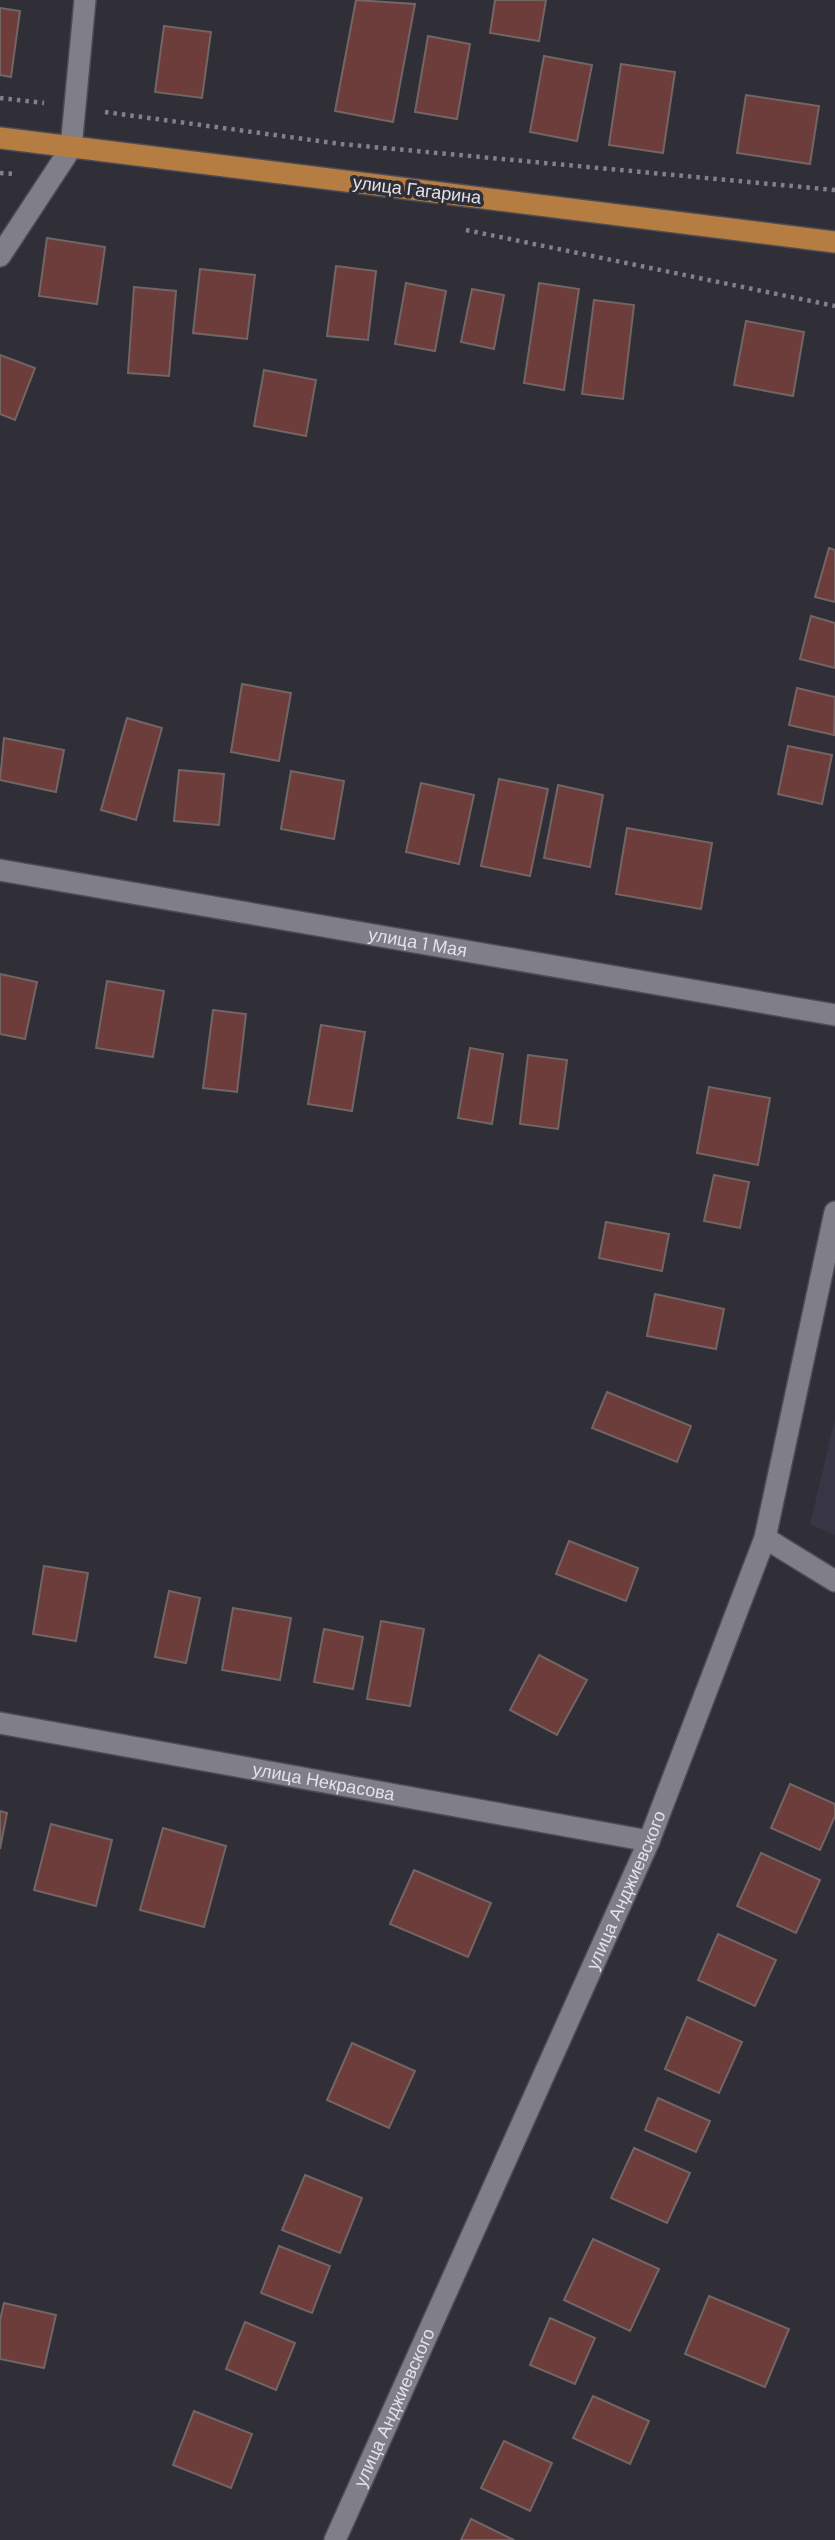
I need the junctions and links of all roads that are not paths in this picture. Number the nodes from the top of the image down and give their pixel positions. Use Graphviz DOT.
graph roads {
  1 [pos="85,0"];
  2 [pos="0,138"];
  3 [pos="71,148"];
  4 [pos="835,242"];
  5 [pos="0,256"];
  6 [pos="0,870"];
  7 [pos="835,1015"];
  8 [pos="835,1212"];
  9 [pos="765,1538"];
  10 [pos="835,1581"];
  11 [pos="0,1723"];
  12 [pos="649,1841"];
  13 [pos="335,2540"];
  1 -- 3 [label="street"];
  2 -- 3 [label="main road, улица Гагарина"];
  3 -- 4 [label="main road, улица Гагарина"];
  3 -- 5 [label="street"];
  6 -- 7 [label="street, улица 1 Мая"];
  8 -- 9 [label="street, улица Анджиевского"];
  9 -- 10 [label="street"];
  9 -- 12 [label="street, улица Анджиевского"];
  11 -- 12 [label="street, улица Некрасова"];
  12 -- 13 [label="street, улица Анджиевского"];
}
